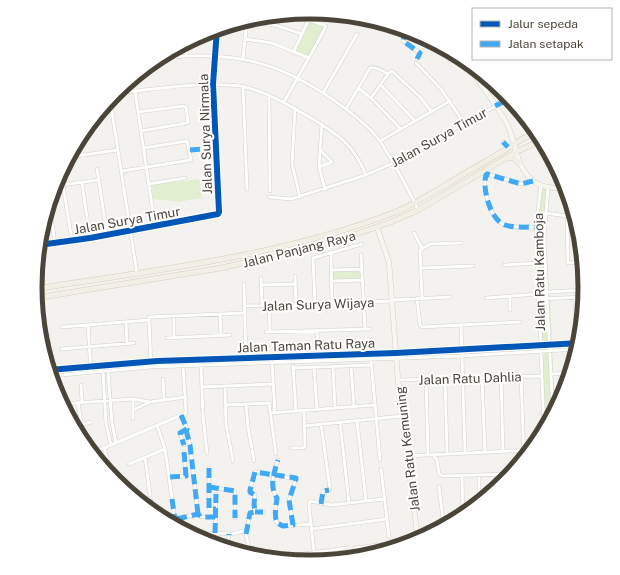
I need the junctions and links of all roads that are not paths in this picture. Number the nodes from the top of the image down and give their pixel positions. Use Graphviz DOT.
graph roads {
  1 [pos="308,19"];
  2 [pos="263,23"];
  3 [pos="246,27"];
  4 [pos="302,34"];
  5 [pos="357,34"];
  6 [pos="216,36"];
  7 [pos="404,36"];
  8 [pos="245,39"];
  9 [pos="186,49"];
  10 [pos="294,51"];
  11 [pos="186,56"];
  12 [pos="214,56"];
  13 [pos="170,58"];
  14 [pos="309,58"];
  15 [pos="243,59"];
  16 [pos="388,74"];
  17 [pos="474,74"];
  18 [pos="297,78"];
  19 [pos="213,84"];
  20 [pos="381,85"];
  21 [pos="243,86"];
  22 [pos="358,88"];
  23 [pos="135,91"];
  24 [pos="127,92"];
  25 [pos="323,93"];
  26 [pos="269,95"];
  27 [pos="371,98"];
  28 [pos="450,101"];
  29 [pos="284,102"];
  30 [pos="503,102"];
  31 [pos="495,106"];
  32 [pos="111,107"];
  33 [pos="294,108"];
  34 [pos="346,109"];
  35 [pos="138,112"];
  36 [pos="432,112"];
  37 [pos="415,121"];
  38 [pos="464,123"];
  39 [pos="322,124"];
  40 [pos="401,129"];
  41 [pos="141,131"];
  42 [pos="531,135"];
  43 [pos="380,141"];
  44 [pos="503,142"];
  45 [pos="536,143"];
  46 [pos="514,144"];
  47 [pos="144,148"];
  48 [pos="216,148"];
  49 [pos="508,148"];
  50 [pos="118,150"];
  51 [pos="190,150"];
  52 [pos="320,150"];
  53 [pos="518,152"];
  54 [pos="75,156"];
  55 [pos="506,158"];
  56 [pos="519,163"];
  57 [pos="393,164"];
  58 [pos="147,167"];
  59 [pos="319,167"];
  60 [pos="98,169"];
  61 [pos="122,171"];
  62 [pos="366,175"];
  63 [pos="185,178"];
  64 [pos="98,180"];
  65 [pos="82,182"];
  66 [pos="533,182"];
  67 [pos="149,184"];
  68 [pos="64,185"];
  69 [pos="541,185"];
  70 [pos="548,187"];
  71 [pos="559,188"];
  72 [pos="248,189"];
  73 [pos="325,189"];
  74 [pos="270,191"];
  75 [pos="269,197"];
  76 [pos="300,197"];
  77 [pos="415,203"];
  78 [pos="418,210"];
  79 [pos="545,213"];
  80 [pos="218,214"];
  81 [pos="567,216"];
  82 [pos="51,218"];
  83 [pos="156,226"];
  84 [pos="377,227"];
  85 [pos="536,227"];
  86 [pos="131,231"];
  87 [pos="414,233"];
  88 [pos="107,234"];
  89 [pos="90,238"];
  90 [pos="72,241"];
  91 [pos="55,243"];
  92 [pos="461,243"];
  93 [pos="45,244"];
  94 [pos="362,244"];
  95 [pos="422,248"];
  96 [pos="258,251"];
  97 [pos="331,252"];
  98 [pos="248,254"];
  99 [pos="361,255"];
  100 [pos="259,259"];
  101 [pos="250,261"];
  102 [pos="577,262"];
  103 [pos="537,263"];
  104 [pos="504,265"];
  105 [pos="473,266"];
  106 [pos="420,268"];
  107 [pos="362,269"];
  108 [pos="331,270"];
  109 [pos="137,274"];
  110 [pos="295,276"];
  111 [pos="261,278"];
  112 [pos="363,280"];
  113 [pos="332,281"];
  114 [pos="244,284"];
  115 [pos="295,284"];
  116 [pos="262,285"];
  117 [pos="42,288"];
  118 [pos="578,290"];
  119 [pos="547,292"];
  120 [pos="538,294"];
  121 [pos="44,296"];
  122 [pos="510,296"];
  123 [pos="450,297"];
  124 [pos="575,297"];
  125 [pos="417,298"];
  126 [pos="422,298"];
  127 [pos="486,298"];
  128 [pos="547,298"];
  129 [pos="538,299"];
  130 [pos="392,300"];
  131 [pos="364,302"];
  132 [pos="332,303"];
  133 [pos="296,304"];
  134 [pos="315,304"];
  135 [pos="42,305"];
  136 [pos="262,305"];
  137 [pos="269,305"];
  138 [pos="244,306"];
  139 [pos="510,310"];
  140 [pos="245,312"];
  141 [pos="220,314"];
  142 [pos="174,316"];
  143 [pos="149,320"];
  144 [pos="576,321"];
  145 [pos="126,322"];
  146 [pos="520,322"];
  147 [pos="88,325"];
  148 [pos="461,325"];
  149 [pos="62,327"];
  150 [pos="365,329"];
  151 [pos="370,329"];
  152 [pos="317,331"];
  153 [pos="266,332"];
  154 [pos="270,332"];
  155 [pos="46,335"];
  156 [pos="221,335"];
  157 [pos="230,335"];
  158 [pos="167,338"];
  159 [pos="174,338"];
  160 [pos="49,344"];
  161 [pos="127,344"];
  162 [pos="134,344"];
  163 [pos="572,345"];
  164 [pos="89,347"];
  165 [pos="541,348"];
  166 [pos="61,349"];
  167 [pos="551,349"];
  168 [pos="571,349"];
  169 [pos="462,352"];
  170 [pos="396,356"];
  171 [pos="318,359"];
  172 [pos="371,360"];
  173 [pos="246,361"];
  174 [pos="272,362"];
  175 [pos="293,362"];
  176 [pos="151,365"];
  177 [pos="201,365"];
  178 [pos="371,365"];
  179 [pos="183,366"];
  180 [pos="333,366"];
  181 [pos="351,366"];
  182 [pos="314,367"];
  183 [pos="293,368"];
  184 [pos="55,370"];
  185 [pos="91,370"];
  186 [pos="103,372"];
  187 [pos="108,372"];
  188 [pos="564,373"];
  189 [pos="552,374"];
  190 [pos="56,375"];
  191 [pos="521,376"];
  192 [pos="542,376"];
  193 [pos="501,377"];
  194 [pos="463,378"];
  195 [pos="482,378"];
  196 [pos="163,379"];
  197 [pos="445,379"];
  198 [pos="398,380"];
  199 [pos="426,380"];
  200 [pos="273,384"];
  201 [pos="81,385"];
  202 [pos="202,386"];
  203 [pos="225,386"];
  204 [pos="186,397"];
  205 [pos="132,399"];
  206 [pos="164,399"];
  207 [pos="110,401"];
  208 [pos="80,402"];
  209 [pos="104,402"];
  210 [pos="150,402"];
  211 [pos="274,402"];
  212 [pos="553,402"];
  213 [pos="68,403"];
  214 [pos="269,403"];
  215 [pos="246,404"];
  216 [pos="225,405"];
  217 [pos="374,405"];
  218 [pos="354,407"];
  219 [pos="335,408"];
  220 [pos="133,410"];
  221 [pos="316,410"];
  222 [pos="296,411"];
  223 [pos="304,411"];
  224 [pos="270,413"];
  225 [pos="275,413"];
  226 [pos="181,415"];
  227 [pos="402,416"];
  228 [pos="133,419"];
  229 [pos="376,419"];
  230 [pos="357,420"];
  231 [pos="544,421"];
  232 [pos="91,422"];
  233 [pos="340,422"];
  234 [pos="321,424"];
  235 [pos="80,425"];
  236 [pos="157,425"];
  237 [pos="304,426"];
  238 [pos="186,430"];
  239 [pos="116,443"];
  240 [pos="111,445"];
  241 [pos="184,445"];
  242 [pos="104,448"];
  243 [pos="291,448"];
  244 [pos="166,449"];
  245 [pos="96,450"];
  246 [pos="503,451"];
  247 [pos="523,451"];
  248 [pos="184,452"];
  249 [pos="485,452"];
  250 [pos="207,453"];
  251 [pos="447,453"];
  252 [pos="465,453"];
  253 [pos="276,454"];
  254 [pos="430,455"];
  255 [pos="407,456"];
  256 [pos="145,457"];
  257 [pos="278,460"];
  258 [pos="380,460"];
  259 [pos="233,461"];
  260 [pos="254,461"];
  261 [pos="128,464"];
  262 [pos="110,467"];
  263 [pos="209,468"];
  264 [pos="381,469"];
  265 [pos="273,474"];
  266 [pos="499,474"];
  267 [pos="503,474"];
  268 [pos="479,475"];
  269 [pos="462,476"];
  270 [pos="170,477"];
  271 [pos="499,478"];
  272 [pos="440,487"];
  273 [pos="209,488"];
  274 [pos="216,494"];
  275 [pos="150,495"];
  276 [pos="479,496"];
  277 [pos="384,499"];
  278 [pos="150,500"];
  279 [pos="366,501"];
  280 [pos="150,503"];
  281 [pos="349,503"];
  282 [pos="321,504"];
  283 [pos="216,509"];
  284 [pos="462,509"];
  285 [pos="255,512"];
  286 [pos="263,512"];
  287 [pos="198,514"];
  288 [pos="216,517"];
  289 [pos="175,518"];
  290 [pos="235,518"];
  291 [pos="387,519"];
  292 [pos="443,520"];
  293 [pos="312,524"];
  294 [pos="293,525"];
  295 [pos="312,529"];
  296 [pos="215,533"];
  297 [pos="202,534"];
  298 [pos="229,534"];
  299 [pos="246,534"];
  300 [pos="417,534"];
  301 [pos="389,537"];
  302 [pos="226,543"];
  303 [pos="389,544"];
  304 [pos="346,548"];
  305 [pos="354,548"];
  306 [pos="249,549"];
  307 [pos="314,552"];
  308 [pos="298,555"];
  1 -- 4 [label="street"];
  1 -- 14 [label="street"];
  2 -- 4 [label="street"];
  3 -- 8 [label="street"];
  4 -- 10 [label="street"];
  5 -- 25 [label="street"];
  6 -- 12 [label="street, Jalan Surya Nirmala"];
  7 -- 28 [label="street"];
  8 -- 10 [label="street"];
  8 -- 15 [label="street"];
  9 -- 11 [label="street"];
  10 -- 14 [label="street"];
  11 -- 12 [label="street"];
  11 -- 13 [label="street"];
  12 -- 15 [label="street"];
  12 -- 19 [label="street, Jalan Surya Nirmala"];
  14 -- 18 [label="street"];
  15 -- 18 [label="street"];
  16 -- 20 [label="street"];
  16 -- 22 [label="street"];
  16 -- 36 [label="street"];
  17 -- 31 [label="street"];
  18 -- 25 [label="street"];
  18 -- 29 [label="street"];
  19 -- 21 [label="street"];
  19 -- 23 [label="street"];
  19 -- 48 [label="street, Jalan Surya Nirmala"];
  20 -- 27 [label="street"];
  20 -- 37 [label="street"];
  21 -- 26 [label="street"];
  21 -- 72 [label="street"];
  22 -- 27 [label="street"];
  22 -- 34 [label="street"];
  23 -- 24 [label="street"];
  23 -- 35 [label="street"];
  25 -- 34 [label="street"];
  26 -- 29 [label="street"];
  26 -- 74 [label="street"];
  27 -- 40 [label="street"];
  28 -- 36 [label="street"];
  28 -- 38 [label="street"];
  29 -- 33 [label="street"];
  30 -- 31 [label="street, Jalan Surya Timur"];
  31 -- 38 [label="street, Jalan Surya Timur"];
  31 -- 46 [label="street"];
  32 -- 50 [label="street"];
  33 -- 39 [label="street"];
  33 -- 76 [label="street"];
  34 -- 43 [label="street"];
  35 -- 41 [label="street"];
  35 -- 41 [label="street"];
  36 -- 37 [label="street"];
  37 -- 40 [label="street"];
  38 -- 57 [label="street, Jalan Surya Timur"];
  39 -- 52 [label="street"];
  39 -- 62 [label="street"];
  40 -- 43 [label="street"];
  41 -- 47 [label="street"];
  42 -- 46 [label="main road, Jalan Panjang Raya"];
  43 -- 57 [label="street"];
  44 -- 49 [label="street"];
  45 -- 53 [label="main road, Jalan Panjang Raya"];
  46 -- 49 [label="main road, Jalan Panjang Raya"];
  46 -- 53 [label="street"];
  47 -- 51 [label="street"];
  47 -- 58 [label="street"];
  48 -- 51 [label="street"];
  48 -- 80 [label="street, Jalan Surya Nirmala"];
  49 -- 77 [label="main road, Jalan Panjang Raya"];
  50 -- 54 [label="street"];
  50 -- 61 [label="street"];
  51 -- 58 [label="street"];
  52 -- 59 [label="street"];
  52 -- 59 [label="street"];
  53 -- 55 [label="main road, Jalan Panjang Raya"];
  53 -- 56 [label="street"];
  55 -- 56 [label="main road"];
  55 -- 78 [label="main road, Jalan Panjang Raya"];
  56 -- 66 [label="street"];
  57 -- 62 [label="street, Jalan Surya Timur"];
  57 -- 77 [label="street"];
  58 -- 61 [label="street"];
  58 -- 67 [label="street"];
  59 -- 73 [label="street"];
  60 -- 64 [label="street"];
  61 -- 86 [label="street"];
  62 -- 73 [label="street, Jalan Surya Timur"];
  63 -- 67 [label="street"];
  64 -- 65 [label="street"];
  64 -- 88 [label="street"];
  65 -- 68 [label="street"];
  65 -- 89 [label="street"];
  66 -- 69 [label="street"];
  66 -- 85 [label="street"];
  67 -- 83 [label="street"];
  68 -- 90 [label="street"];
  69 -- 70 [label="street"];
  69 -- 85 [label="street, Jalan Ratu Kamboja"];
  70 -- 71 [label="street"];
  70 -- 79 [label="street, Jalan Ratu Kamboja"];
  73 -- 76 [label="street, Jalan Surya Timur"];
  75 -- 76 [label="street, Jalan Surya Timur"];
  77 -- 78 [label="street"];
  77 -- 96 [label="main road, Jalan Panjang Raya"];
  78 -- 84 [label="main road, Jalan Panjang Raya"];
  79 -- 81 [label="street"];
  79 -- 119 [label="street, Jalan Ratu Kamboja"];
  80 -- 83 [label="street, Jalan Surya Timur"];
  81 -- 102 [label="street"];
  82 -- 91 [label="street"];
  83 -- 86 [label="street, Jalan Surya Timur"];
  84 -- 100 [label="main road, Jalan Panjang Raya"];
  84 -- 130 [label="street, Jalan Surya Wijaya"];
  85 -- 103 [label="street, Jalan Ratu Kamboja"];
  86 -- 88 [label="street, Jalan Surya Timur"];
  86 -- 109 [label="street"];
  87 -- 95 [label="street"];
  88 -- 89 [label="street, Jalan Surya Timur"];
  89 -- 90 [label="street, Jalan Surya Timur"];
  90 -- 91 [label="street, Jalan Surya Timur"];
  91 -- 93 [label="street, Jalan Surya Timur"];
  92 -- 95 [label="street"];
  94 -- 97 [label="street"];
  95 -- 106 [label="street"];
  96 -- 98 [label="main road, Jalan Panjang Raya"];
  96 -- 100 [label="main road"];
  97 -- 108 [label="street"];
  97 -- 134 [label="street"];
  98 -- 101 [label="main road"];
  98 -- 109 [label="main road, Jalan Panjang Raya"];
  99 -- 107 [label="street"];
  100 -- 101 [label="main road, Jalan Panjang Raya"];
  101 -- 121 [label="main road, Jalan Panjang Raya"];
  103 -- 104 [label="street"];
  103 -- 120 [label="street, Jalan Ratu Kamboja"];
  105 -- 106 [label="street"];
  106 -- 126 [label="street"];
  107 -- 108 [label="street"];
  107 -- 112 [label="street"];
  108 -- 113 [label="street"];
  109 -- 117 [label="main road, Jalan Panjang Raya"];
  110 -- 115 [label="street"];
  111 -- 116 [label="street"];
  112 -- 113 [label="street"];
  112 -- 131 [label="street"];
  113 -- 132 [label="street"];
  114 -- 138 [label="street"];
  115 -- 116 [label="street"];
  115 -- 133 [label="street"];
  116 -- 136 [label="street"];
  118 -- 119 [label="street"];
  119 -- 128 [label="street, Jalan Ratu Kamboja"];
  120 -- 122 [label="street"];
  120 -- 129 [label="street, Jalan Ratu Kamboja"];
  121 -- 135 [label="street"];
  122 -- 127 [label="street"];
  122 -- 139 [label="street"];
  123 -- 126 [label="street, Jalan Surya Wijaya"];
  124 -- 128 [label="street"];
  124 -- 144 [label="street"];
  125 -- 126 [label="street, Jalan Surya Wijaya"];
  125 -- 130 [label="street, Jalan Surya Wijaya"];
  125 -- 148 [label="street"];
  128 -- 129 [label="street"];
  128 -- 167 [label="street, Jalan Ratu Kamboja"];
  129 -- 165 [label="street, Jalan Ratu Kamboja"];
  130 -- 131 [label="street, Jalan Surya Wijaya"];
  130 -- 170 [label="street, Jalan Surya Wijaya"];
  131 -- 132 [label="street, Jalan Surya Wijaya"];
  131 -- 150 [label="street"];
  132 -- 134 [label="street, Jalan Surya Wijaya"];
  133 -- 134 [label="street, Jalan Surya Wijaya"];
  133 -- 137 [label="street, Jalan Surya Wijaya"];
  136 -- 137 [label="street, Jalan Surya Wijaya"];
  136 -- 138 [label="street, Jalan Surya Wijaya"];
  137 -- 154 [label="street"];
  138 -- 140 [label="street"];
  140 -- 141 [label="street"];
  140 -- 173 [label="street"];
  141 -- 142 [label="street"];
  141 -- 156 [label="street"];
  142 -- 143 [label="street"];
  142 -- 159 [label="street"];
  143 -- 145 [label="street"];
  143 -- 176 [label="street"];
  145 -- 147 [label="street"];
  145 -- 161 [label="street"];
  146 -- 148 [label="street"];
  147 -- 149 [label="street"];
  147 -- 164 [label="street"];
  148 -- 169 [label="street"];
  150 -- 151 [label="street"];
  150 -- 152 [label="street"];
  152 -- 154 [label="street"];
  152 -- 171 [label="street"];
  153 -- 154 [label="street"];
  155 -- 160 [label="street"];
  156 -- 157 [label="street, Jalan Taman Ratu Raya"];
  156 -- 159 [label="street, Jalan Taman Ratu Raya"];
  158 -- 159 [label="street, Jalan Taman Ratu Raya"];
  161 -- 162 [label="street"];
  161 -- 164 [label="street"];
  163 -- 167 [label="street, Jalan Taman Ratu Raya"];
  164 -- 166 [label="street"];
  164 -- 185 [label="street"];
  165 -- 167 [label="street, Jalan Taman Ratu Raya"];
  165 -- 167 [label="street, Jalan Taman Ratu Raya"];
  165 -- 169 [label="street, Jalan Taman Ratu Raya"];
  165 -- 169 [label="street, Jalan Taman Ratu Raya"];
  165 -- 192 [label="street, Jalan Ratu Kamboja"];
  167 -- 168 [label="street, Jalan Taman Ratu Raya"];
  167 -- 189 [label="street, Jalan Ratu Kamboja"];
  169 -- 170 [label="street, Jalan Taman Ratu Raya"];
  169 -- 170 [label="street, Jalan Taman Ratu Raya"];
  169 -- 194 [label="street"];
  170 -- 171 [label="street, Jalan Taman Ratu Raya"];
  170 -- 172 [label="street, Jalan Taman Ratu Raya"];
  170 -- 198 [label="street, Jalan Ratu Kemuning"];
  171 -- 172 [label="street, Jalan Taman Ratu Raya"];
  171 -- 173 [label="street, Jalan Taman Ratu Raya"];
  171 -- 175 [label="street, Jalan Taman Ratu Raya"];
  172 -- 178 [label="street"];
  173 -- 174 [label="street, Jalan Taman Ratu Raya"];
  173 -- 176 [label="street, Jalan Taman Ratu Raya"];
  173 -- 177 [label="street, Jalan Taman Ratu Raya"];
  174 -- 175 [label="street, Jalan Taman Ratu Raya"];
  174 -- 200 [label="street"];
  175 -- 183 [label="street"];
  176 -- 179 [label="street, Jalan Taman Ratu Raya"];
  176 -- 185 [label="street, Jalan Taman Ratu Raya"];
  176 -- 187 [label="street, Jalan Taman Ratu Raya"];
  177 -- 179 [label="street, Jalan Taman Ratu Raya"];
  177 -- 202 [label="street"];
  178 -- 181 [label="street"];
  178 -- 217 [label="street"];
  179 -- 204 [label="street"];
  180 -- 181 [label="street"];
  180 -- 182 [label="street"];
  180 -- 219 [label="street"];
  181 -- 218 [label="street"];
  182 -- 183 [label="street"];
  182 -- 221 [label="street"];
  183 -- 222 [label="street"];
  184 -- 185 [label="street, Jalan Taman Ratu Raya"];
  185 -- 186 [label="street, Jalan Taman Ratu Raya"];
  185 -- 190 [label="street, Jalan Taman Ratu Raya"];
  186 -- 187 [label="street, Jalan Taman Ratu Raya"];
  186 -- 209 [label="street"];
  187 -- 207 [label="street"];
  188 -- 189 [label="street"];
  189 -- 212 [label="street, Jalan Ratu Kamboja"];
  191 -- 192 [label="street, Jalan Ratu Dahlia"];
  191 -- 193 [label="street, Jalan Ratu Dahlia"];
  191 -- 247 [label="street"];
  192 -- 231 [label="street, Jalan Ratu Kamboja"];
  193 -- 195 [label="street, Jalan Ratu Dahlia"];
  193 -- 246 [label="street"];
  194 -- 195 [label="street, Jalan Ratu Dahlia"];
  194 -- 197 [label="street, Jalan Ratu Dahlia"];
  194 -- 252 [label="street"];
  195 -- 249 [label="street"];
  196 -- 206 [label="street"];
  197 -- 199 [label="street, Jalan Ratu Dahlia"];
  197 -- 251 [label="street"];
  198 -- 199 [label="street, Jalan Ratu Dahlia"];
  198 -- 227 [label="street, Jalan Ratu Kemuning"];
  199 -- 254 [label="street"];
  200 -- 203 [label="street"];
  200 -- 211 [label="street"];
  201 -- 208 [label="street"];
  202 -- 203 [label="street"];
  202 -- 250 [label="street"];
  203 -- 216 [label="street"];
  204 -- 206 [label="street"];
  204 -- 226 [label="street"];
  205 -- 207 [label="street"];
  205 -- 210 [label="street"];
  205 -- 220 [label="street"];
  206 -- 210 [label="street"];
  207 -- 209 [label="street"];
  207 -- 239 [label="street"];
  208 -- 209 [label="street"];
  208 -- 213 [label="street"];
  208 -- 235 [label="street"];
  209 -- 240 [label="street"];
  210 -- 220 [label="street"];
  211 -- 214 [label="street"];
  211 -- 225 [label="street"];
  214 -- 215 [label="street"];
  214 -- 224 [label="street"];
  215 -- 216 [label="street"];
  215 -- 260 [label="street"];
  216 -- 259 [label="street"];
  217 -- 218 [label="street"];
  217 -- 229 [label="street"];
  218 -- 219 [label="street"];
  219 -- 221 [label="street"];
  220 -- 228 [label="street"];
  221 -- 223 [label="street"];
  222 -- 223 [label="street"];
  222 -- 225 [label="street"];
  223 -- 237 [label="street"];
  224 -- 225 [label="street"];
  224 -- 253 [label="street"];
  226 -- 236 [label="street"];
  226 -- 238 [label="street"];
  227 -- 229 [label="street"];
  227 -- 255 [label="street, Jalan Ratu Kemuning"];
  229 -- 230 [label="street"];
  229 -- 258 [label="street"];
  230 -- 233 [label="street"];
  230 -- 279 [label="street"];
  232 -- 235 [label="street"];
  233 -- 234 [label="street"];
  233 -- 281 [label="street"];
  234 -- 237 [label="street"];
  234 -- 282 [label="street"];
  236 -- 239 [label="street"];
  236 -- 244 [label="street"];
  237 -- 243 [label="street"];
  238 -- 241 [label="street"];
  238 -- 287 [label="street"];
  239 -- 240 [label="street"];
  240 -- 242 [label="street"];
  242 -- 245 [label="street"];
  242 -- 262 [label="street"];
  244 -- 256 [label="street"];
  244 -- 270 [label="street"];
  246 -- 247 [label="street"];
  246 -- 249 [label="street"];
  248 -- 270 [label="street"];
  249 -- 252 [label="street"];
  251 -- 252 [label="street"];
  251 -- 254 [label="street"];
  254 -- 255 [label="street"];
  254 -- 269 [label="street"];
  255 -- 300 [label="street, Jalan Ratu Kemuning"];
  256 -- 261 [label="street"];
  256 -- 275 [label="street"];
  257 -- 265 [label="street"];
  263 -- 273 [label="street"];
  264 -- 277 [label="street"];
  265 -- 285 [label="street"];
  265 -- 294 [label="street"];
  265 -- 294 [label="street"];
  266 -- 267 [label="street"];
  266 -- 268 [label="street"];
  266 -- 271 [label="street"];
  268 -- 269 [label="street"];
  268 -- 276 [label="street"];
  269 -- 284 [label="street"];
  270 -- 289 [label="street"];
  272 -- 292 [label="street"];
  273 -- 283 [label="street"];
  273 -- 290 [label="street"];
  274 -- 283 [label="street"];
  277 -- 279 [label="street"];
  277 -- 291 [label="street"];
  278 -- 280 [label="street"];
  279 -- 281 [label="street"];
  281 -- 282 [label="street"];
  282 -- 293 [label="street"];
  283 -- 288 [label="street"];
  285 -- 286 [label="street"];
  285 -- 299 [label="street"];
  287 -- 288 [label="street"];
  287 -- 289 [label="street"];
  288 -- 296 [label="street"];
  291 -- 295 [label="street"];
  291 -- 301 [label="street"];
  293 -- 294 [label="street"];
  293 -- 295 [label="street"];
  295 -- 307 [label="street"];
  296 -- 297 [label="street"];
  296 -- 298 [label="street"];
  298 -- 299 [label="street"];
  298 -- 302 [label="street"];
  299 -- 306 [label="street"];
  303 -- 305 [label="street"];
  304 -- 307 [label="street"];
  307 -- 308 [label="street"];
}
